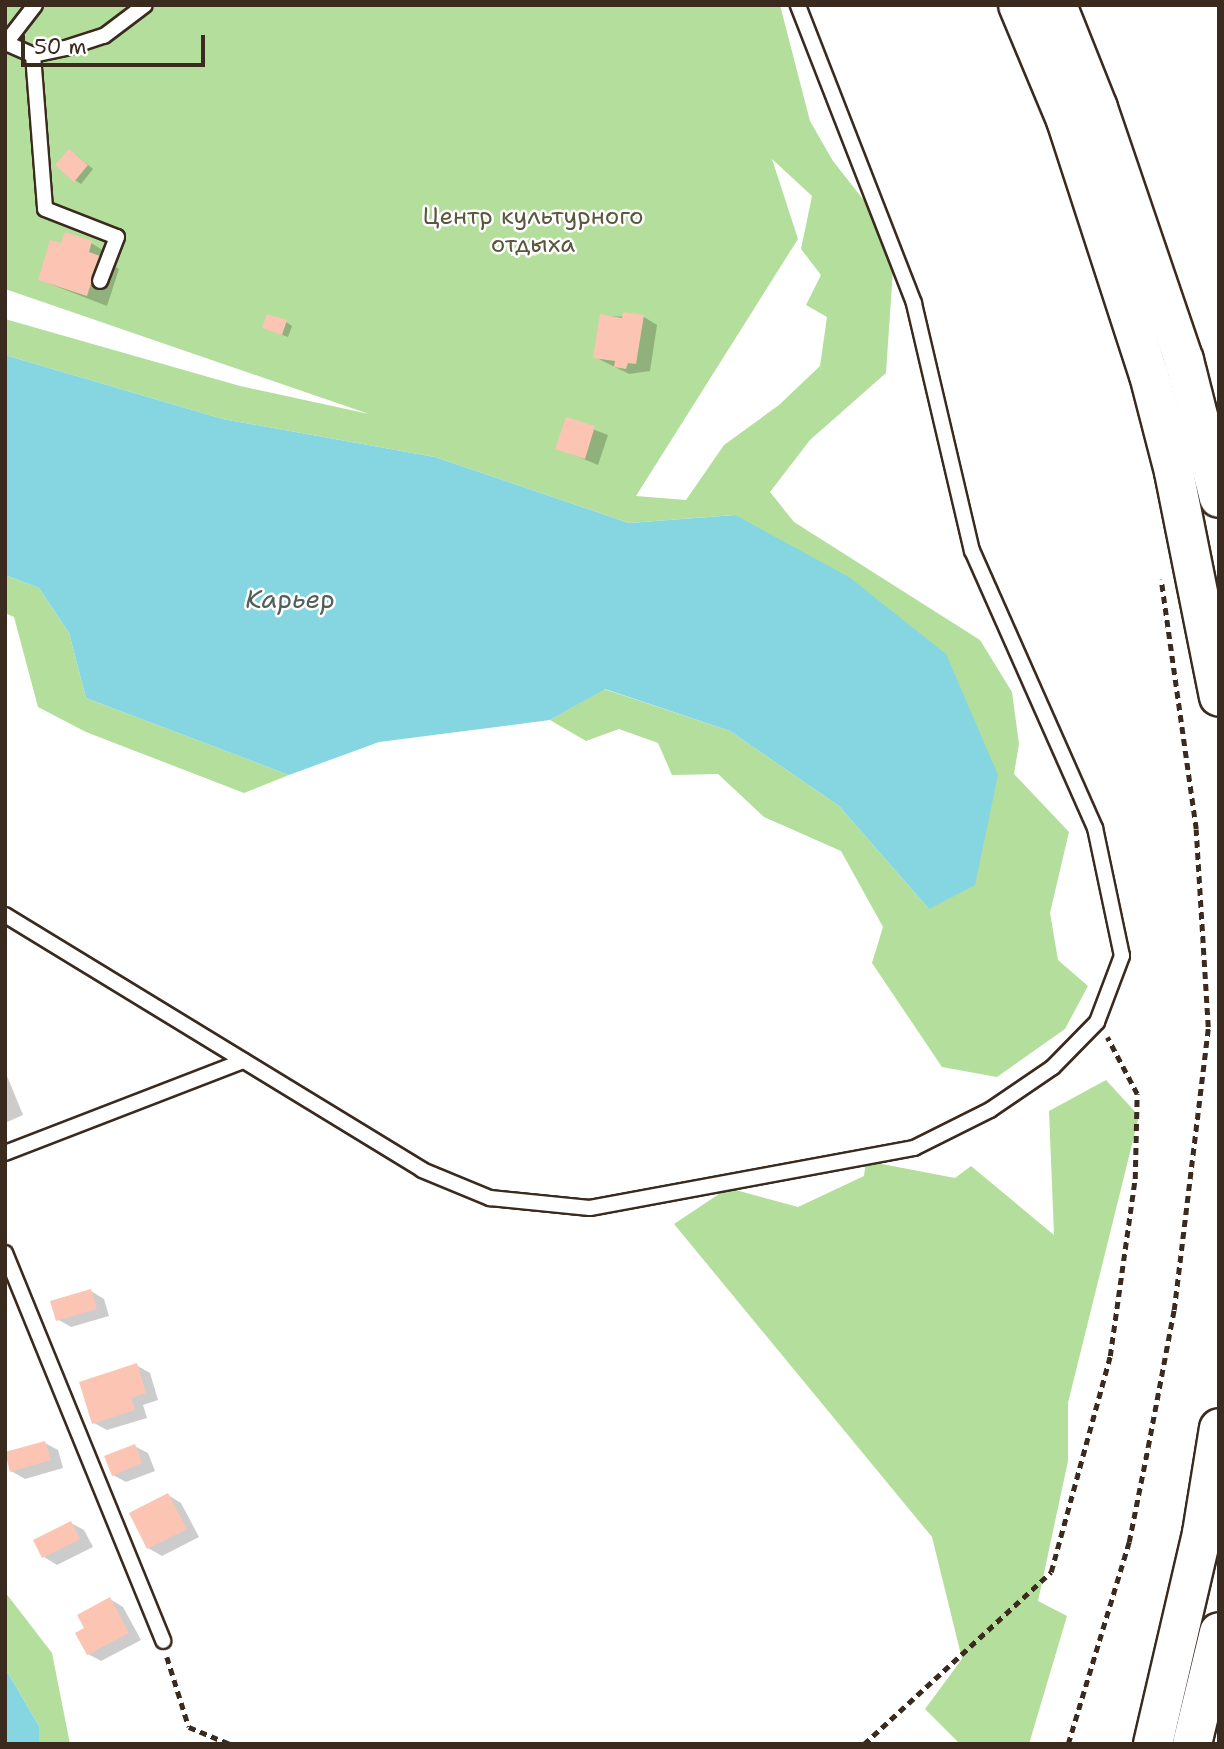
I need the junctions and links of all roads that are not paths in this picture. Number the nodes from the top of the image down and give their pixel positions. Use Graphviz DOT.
graph roads {
  1 [pos="35,5"];
  2 [pos="145,5"];
  3 [pos="798,5"];
  4 [pos="1018,5"];
  5 [pos="1057,5"];
  6 [pos="6,43"];
  7 [pos="33,55"];
  8 [pos="100,281"];
  9 [pos="1219,498"];
  10 [pos="1219,697"];
  11 [pos="5,915"];
  12 [pos="244,1061"];
  13 [pos="5,1153"];
  14 [pos="5,1253"];
  15 [pos="1219,1429"];
  16 [pos="1219,1632"];
  17 [pos="163,1641"];
  18 [pos="1153,1744"];
  19 [pos="1192,1744"];
  1 -- 6 [label="lane"];
  2 -- 7 [label="lane"];
  3 -- 12 [label="lane"];
  4 -- 10 [label="highway"];
  5 -- 9 [label="highway"];
  6 -- 7 [label="lane"];
  7 -- 8 [label="lane"];
  11 -- 12 [label="lane"];
  12 -- 13 [label="lane"];
  14 -- 17 [label="lane"];
  15 -- 18 [label="highway"];
  16 -- 19 [label="highway"];
}
